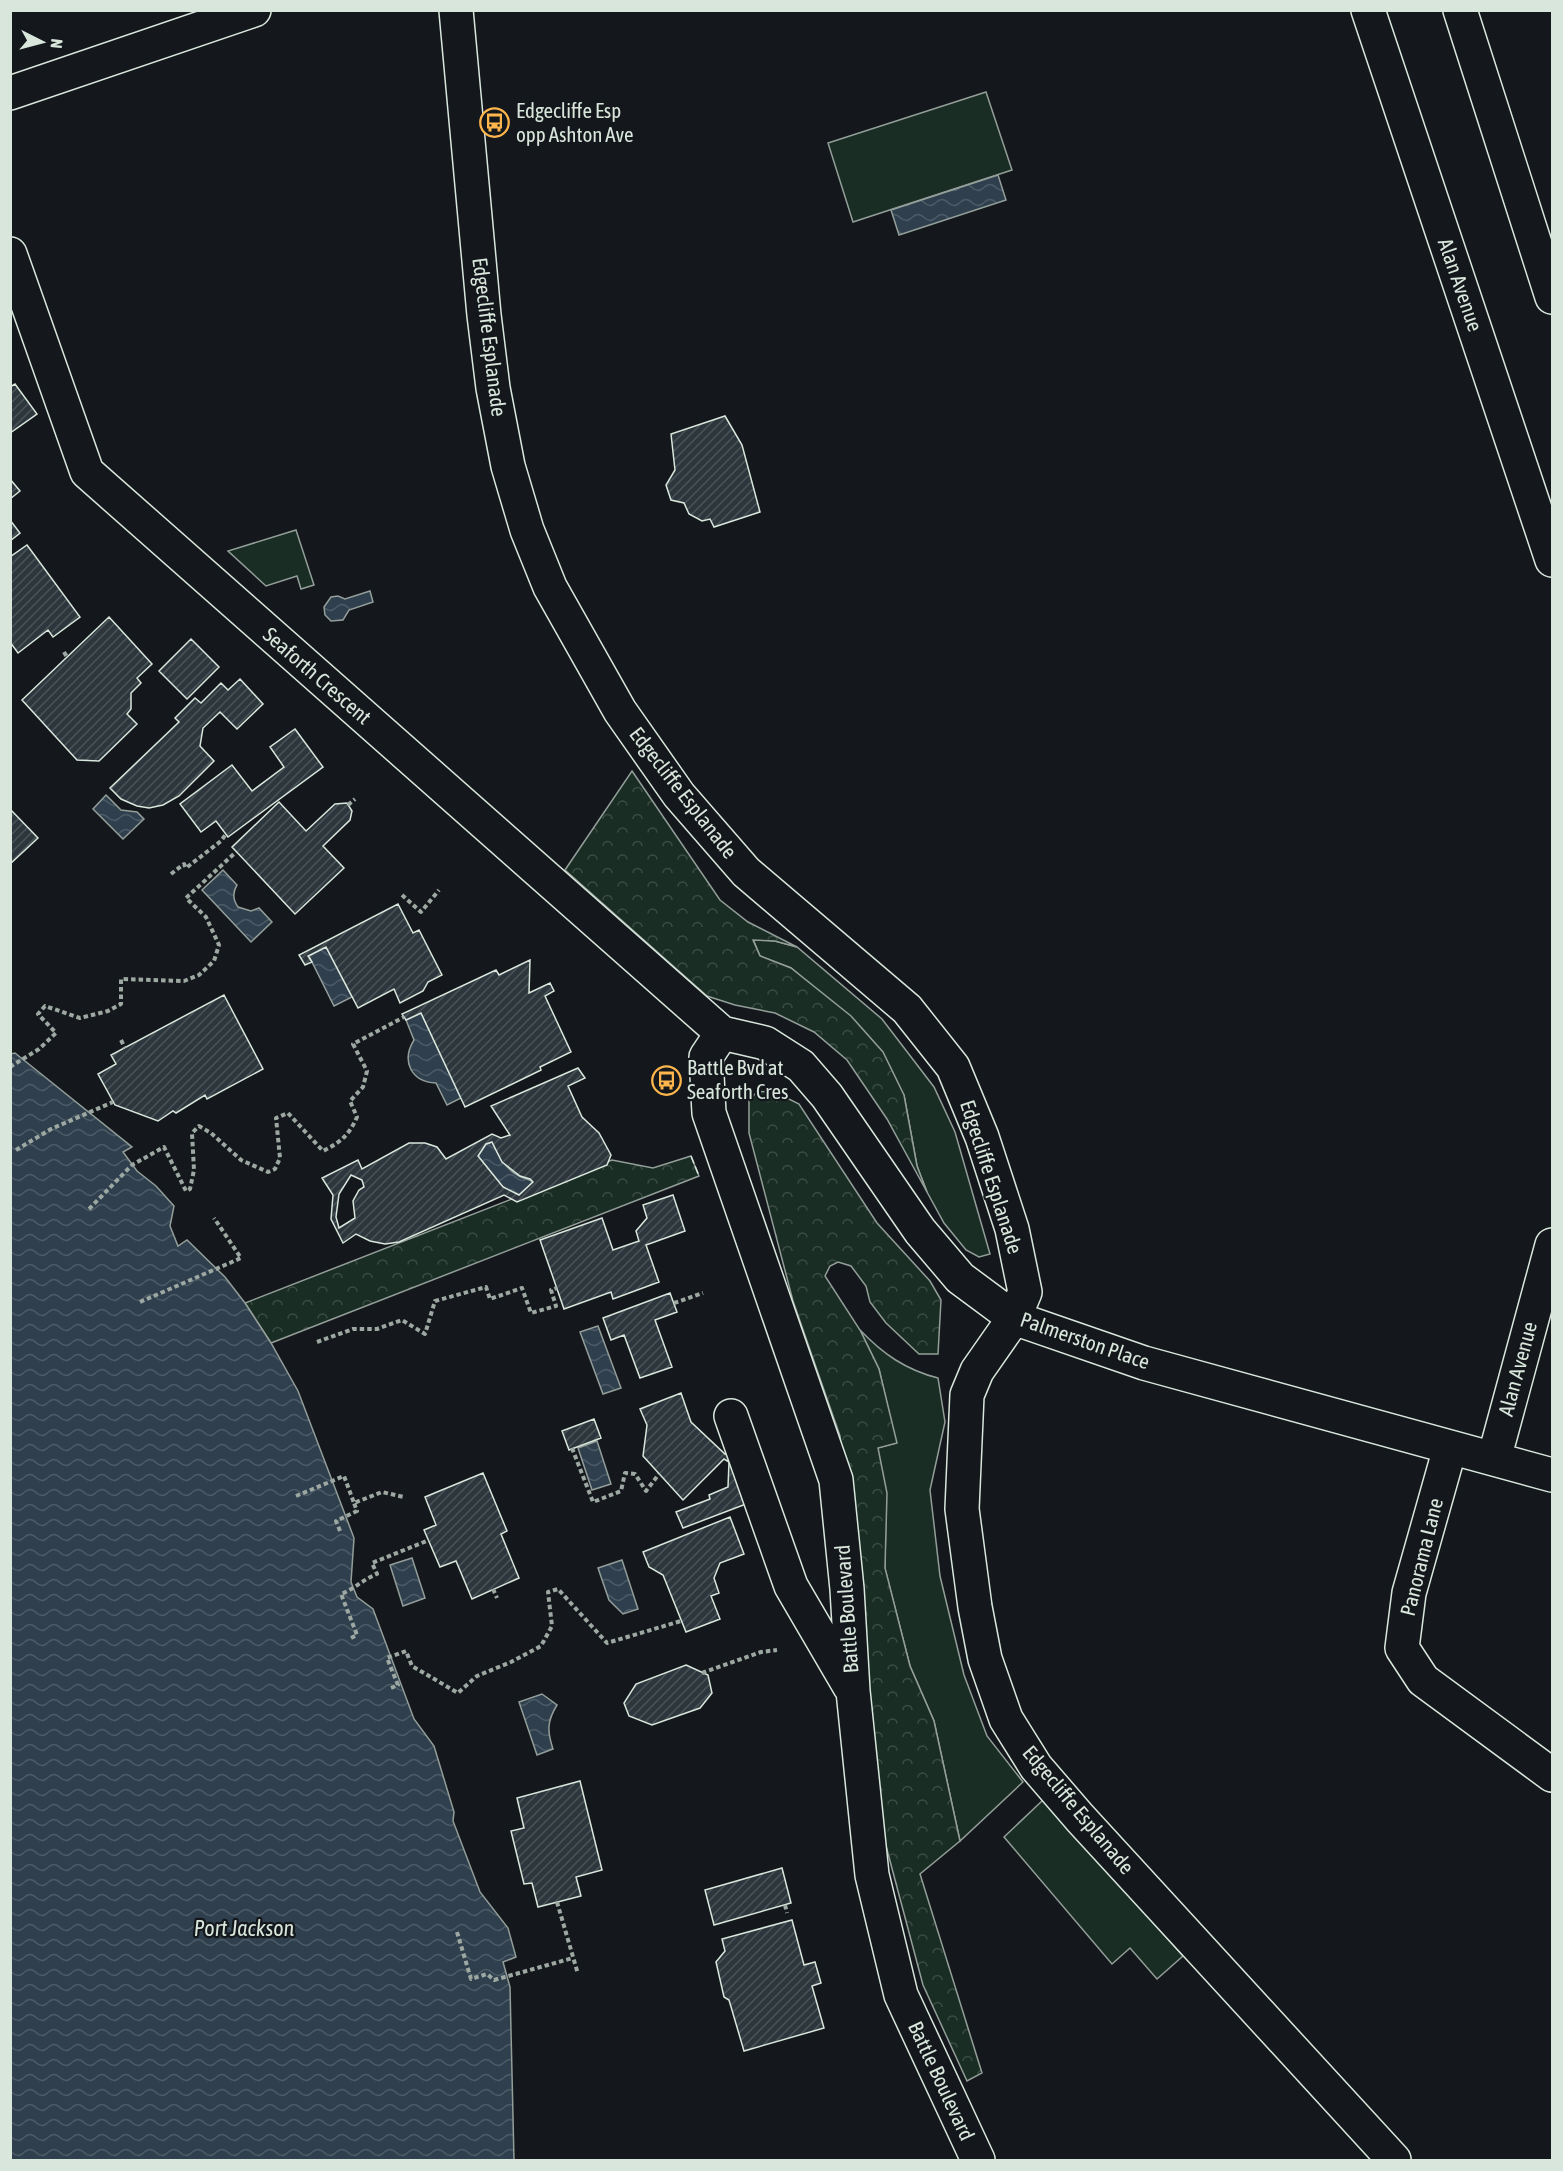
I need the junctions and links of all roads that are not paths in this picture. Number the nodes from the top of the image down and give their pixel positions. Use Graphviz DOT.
graph roads {
  1 [pos="254,10"];
  2 [pos="456,10"];
  3 [pos="1368,10"];
  4 [pos="1460,10"];
  5 [pos="10,93"];
  6 [pos="10,254"];
  7 [pos="1552,297"];
  8 [pos="1552,560"];
  9 [pos="714,1045"];
  10 [pos="1552,1245"];
  11 [pos="1014,1317"];
  12 [pos="730,1416"];
  13 [pos="1450,1448"];
  14 [pos="1494,1459"];
  15 [pos="1552,1475"];
  16 [pos="853,1691"];
  17 [pos="1552,1774"];
  18 [pos="978,2160"];
  19 [pos="1394,2160"];
  1 -- 5 [label="street"];
  2 -- 11 [label="street, Edgecliffe Esplanade"];
  3 -- 8 [label="street, Alan Avenue"];
  4 -- 7 [label="street"];
  6 -- 9 [label="street, Seaforth Crescent"];
  9 -- 11 [label="street, Palmerston Place"];
  9 -- 16 [label="street, Battle Boulevard"];
  10 -- 14 [label="street, Alan Avenue"];
  11 -- 13 [label="street, Palmerston Place"];
  11 -- 19 [label="street, Edgecliffe Esplanade"];
  12 -- 16 [label="street"];
  13 -- 14 [label="street, Palmerston Place"];
  13 -- 17 [label="street, Panorama Lane"];
  14 -- 15 [label="street, Palmerston Place"];
  16 -- 18 [label="street, Battle Boulevard"];
}
